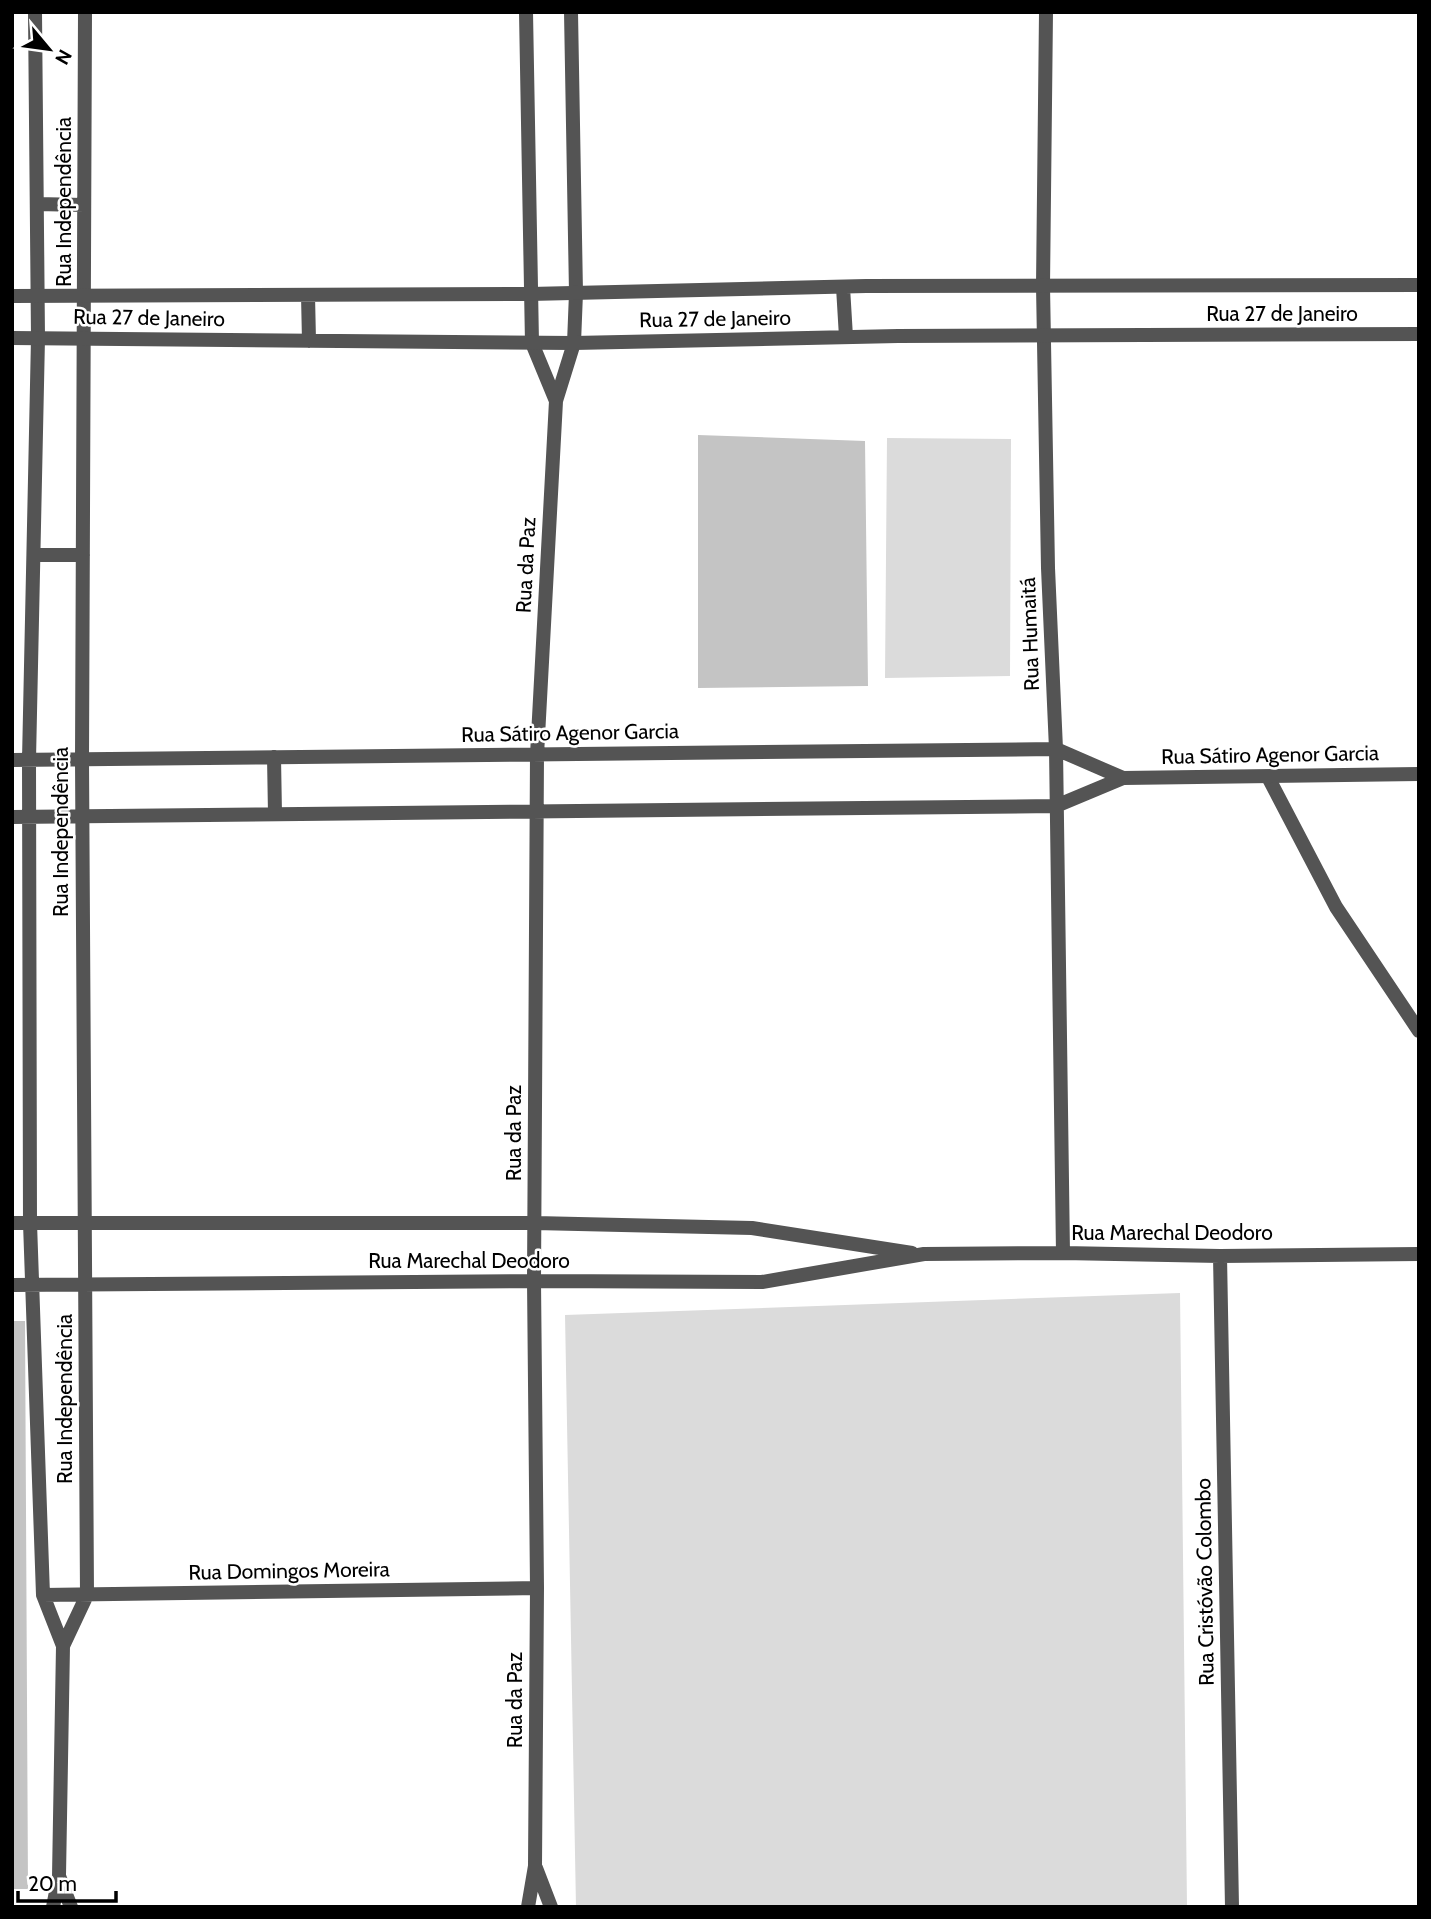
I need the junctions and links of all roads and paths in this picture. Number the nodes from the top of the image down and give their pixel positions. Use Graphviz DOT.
graph roads {
  1 [pos="36,12"];
  2 [pos="85,12"];
  3 [pos="526,12"];
  4 [pos="571,12"];
  5 [pos="1046,12"];
  6 [pos="37,204"];
  7 [pos="85,205"];
  8 [pos="1419,285"];
  9 [pos="1043,286"];
  10 [pos="843,287"];
  11 [pos="576,293"];
  12 [pos="530,294"];
  13 [pos="308,295"];
  14 [pos="12,296"];
  15 [pos="37,296"];
  16 [pos="84,296"];
  17 [pos="1419,334"];
  18 [pos="1044,335"];
  19 [pos="845,337"];
  20 [pos="12,338"];
  21 [pos="38,338"];
  22 [pos="84,338"];
  23 [pos="309,341"];
  24 [pos="532,343"];
  25 [pos="574,344"];
  26 [pos="556,401"];
  27 [pos="34,555"];
  28 [pos="83,555"];
  29 [pos="1056,750"];
  30 [pos="537,755"];
  31 [pos="274,757"];
  32 [pos="12,760"];
  33 [pos="29,760"];
  34 [pos="82,760"];
  35 [pos="1419,774"];
  36 [pos="1268,777"];
  37 [pos="1123,778"];
  38 [pos="1056,806"];
  39 [pos="537,811"];
  40 [pos="275,814"];
  41 [pos="82,816"];
  42 [pos="12,817"];
  43 [pos="29,817"];
  44 [pos="1419,1031"];
  45 [pos="84,1222"];
  46 [pos="12,1223"];
  47 [pos="30,1223"];
  48 [pos="535,1223"];
  49 [pos="1063,1253"];
  50 [pos="924,1254"];
  51 [pos="1419,1254"];
  52 [pos="1220,1256"];
  53 [pos="534,1281"];
  54 [pos="12,1285"];
  55 [pos="32,1285"];
  56 [pos="86,1285"];
  57 [pos="537,1588"];
  58 [pos="43,1595"];
  59 [pos="88,1595"];
  60 [pos="63,1646"];
  61 [pos="536,1866"];
  62 [pos="60,1876"];
  63 [pos="53,1907"];
  64 [pos="71,1907"];
  65 [pos="528,1907"];
  66 [pos="551,1907"];
  67 [pos="1232,1907"];
  1 -- 6 [label="street, Rua Independência"];
  2 -- 7 [label="street, Rua Independência"];
  3 -- 12 [label="street, Rua da Paz"];
  4 -- 11 [label="street, Rua da Paz"];
  5 -- 9 [label="street, Rua Humaitá"];
  6 -- 7 [label="street"];
  6 -- 15 [label="street, Rua Independência"];
  7 -- 16 [label="street, Rua Independência"];
  8 -- 9 [label="street, Rua 27 de Janeiro"];
  9 -- 10 [label="street, Rua 27 de Janeiro"];
  9 -- 18 [label="street, Rua Humaitá"];
  10 -- 11 [label="street, Rua 27 de Janeiro"];
  10 -- 19 [label="street"];
  11 -- 12 [label="street, Rua 27 de Janeiro"];
  11 -- 25 [label="street, Rua da Paz"];
  12 -- 13 [label="street, Rua 27 de Janeiro"];
  12 -- 24 [label="street, Rua da Paz"];
  13 -- 16 [label="street, Rua 27 de Janeiro"];
  13 -- 23 [label="street"];
  14 -- 15 [label="street, Rua 27 de Janeiro"];
  15 -- 16 [label="street, Rua 27 de Janeiro"];
  15 -- 21 [label="street, Rua Independência"];
  16 -- 22 [label="street, Rua Independência"];
  17 -- 18 [label="street, Rua 27 de Janeiro"];
  18 -- 19 [label="street, Rua 27 de Janeiro"];
  18 -- 29 [label="street, Rua Humaitá"];
  19 -- 25 [label="street, Rua 27 de Janeiro"];
  20 -- 21 [label="street, Rua 27 de Janeiro"];
  21 -- 22 [label="street, Rua 27 de Janeiro"];
  21 -- 27 [label="street, Rua Independência"];
  22 -- 23 [label="street, Rua 27 de Janeiro"];
  22 -- 28 [label="street, Rua Independência"];
  23 -- 24 [label="street, Rua 27 de Janeiro"];
  24 -- 25 [label="street, Rua 27 de Janeiro"];
  24 -- 26 [label="street, Rua da Paz"];
  25 -- 26 [label="street, Rua da Paz"];
  26 -- 30 [label="street, Rua da Paz"];
  27 -- 28 [label="street"];
  27 -- 33 [label="street, Rua Independência"];
  28 -- 34 [label="street, Rua Independência"];
  29 -- 30 [label="street, Rua Sátiro Agenor Garcia"];
  29 -- 37 [label="street, Rua Sátiro Agenor Garcia"];
  29 -- 38 [label="street, Rua Humaitá"];
  30 -- 31 [label="street, Rua Sátiro Agenor Garcia"];
  30 -- 39 [label="street, Rua da Paz"];
  31 -- 34 [label="street, Rua Sátiro Agenor Garcia"];
  31 -- 40 [label="street"];
  32 -- 33 [label="street, Rua Sátiro Agenor Garcia"];
  33 -- 34 [label="street, Rua Sátiro Agenor Garcia"];
  33 -- 43 [label="street, Rua Independência"];
  34 -- 41 [label="street, Rua Independência"];
  35 -- 36 [label="street, Rua Sátiro Agenor Garcia"];
  36 -- 37 [label="street, Rua Sátiro Agenor Garcia"];
  36 -- 44 [label="street"];
  37 -- 38 [label="street, Rua Sátiro Agenor Garcia"];
  38 -- 39 [label="street, Rua Sátiro Agenor Garcia"];
  38 -- 49 [label="street, Rua Humaitá"];
  39 -- 40 [label="street, Rua Sátiro Agenor Garcia"];
  39 -- 48 [label="street, Rua da Paz"];
  40 -- 41 [label="street, Rua Sátiro Agenor Garcia"];
  41 -- 43 [label="street, Rua Sátiro Agenor Garcia"];
  41 -- 45 [label="street, Rua Independência"];
  42 -- 43 [label="street, Rua Sátiro Agenor Garcia"];
  43 -- 47 [label="street, Rua Independência"];
  45 -- 47 [label="street, Rua Marechal Deodoro"];
  45 -- 48 [label="street, Rua Marechal Deodoro"];
  45 -- 56 [label="street, Rua Independência"];
  46 -- 47 [label="street, Rua Marechal Deodoro"];
  47 -- 55 [label="street, Rua Independência"];
  48 -- 50 [label="street, Rua Marechal Deodoro"];
  48 -- 53 [label="street, Rua da Paz"];
  49 -- 50 [label="street, Rua Marechal Deodoro"];
  49 -- 52 [label="street, Rua Marechal Deodoro"];
  50 -- 53 [label="street, Rua Marechal Deodoro"];
  51 -- 52 [label="street, Rua Marechal Deodoro"];
  52 -- 67 [label="street, Rua Cristóvão Colombo"];
  53 -- 56 [label="street, Rua Marechal Deodoro"];
  53 -- 57 [label="street, Rua da Paz"];
  54 -- 55 [label="street, Rua Marechal Deodoro"];
  55 -- 56 [label="street, Rua Marechal Deodoro"];
  55 -- 58 [label="street, Rua Independência"];
  56 -- 59 [label="street, Rua Independência"];
  57 -- 59 [label="street, Rua Domingos Moreira"];
  57 -- 61 [label="street, Rua da Paz"];
  58 -- 59 [label="street, Rua Domingos Moreira"];
  58 -- 60 [label="street, Rua Independência"];
  59 -- 60 [label="street, Rua Independência"];
  60 -- 62 [label="street, Rua Independência"];
  61 -- 65 [label="street, Rua da Paz"];
  61 -- 66 [label="street, Rua da Paz"];
  62 -- 63 [label="street, Rua Independência"];
  62 -- 64 [label="street, Rua Independência"];
}
